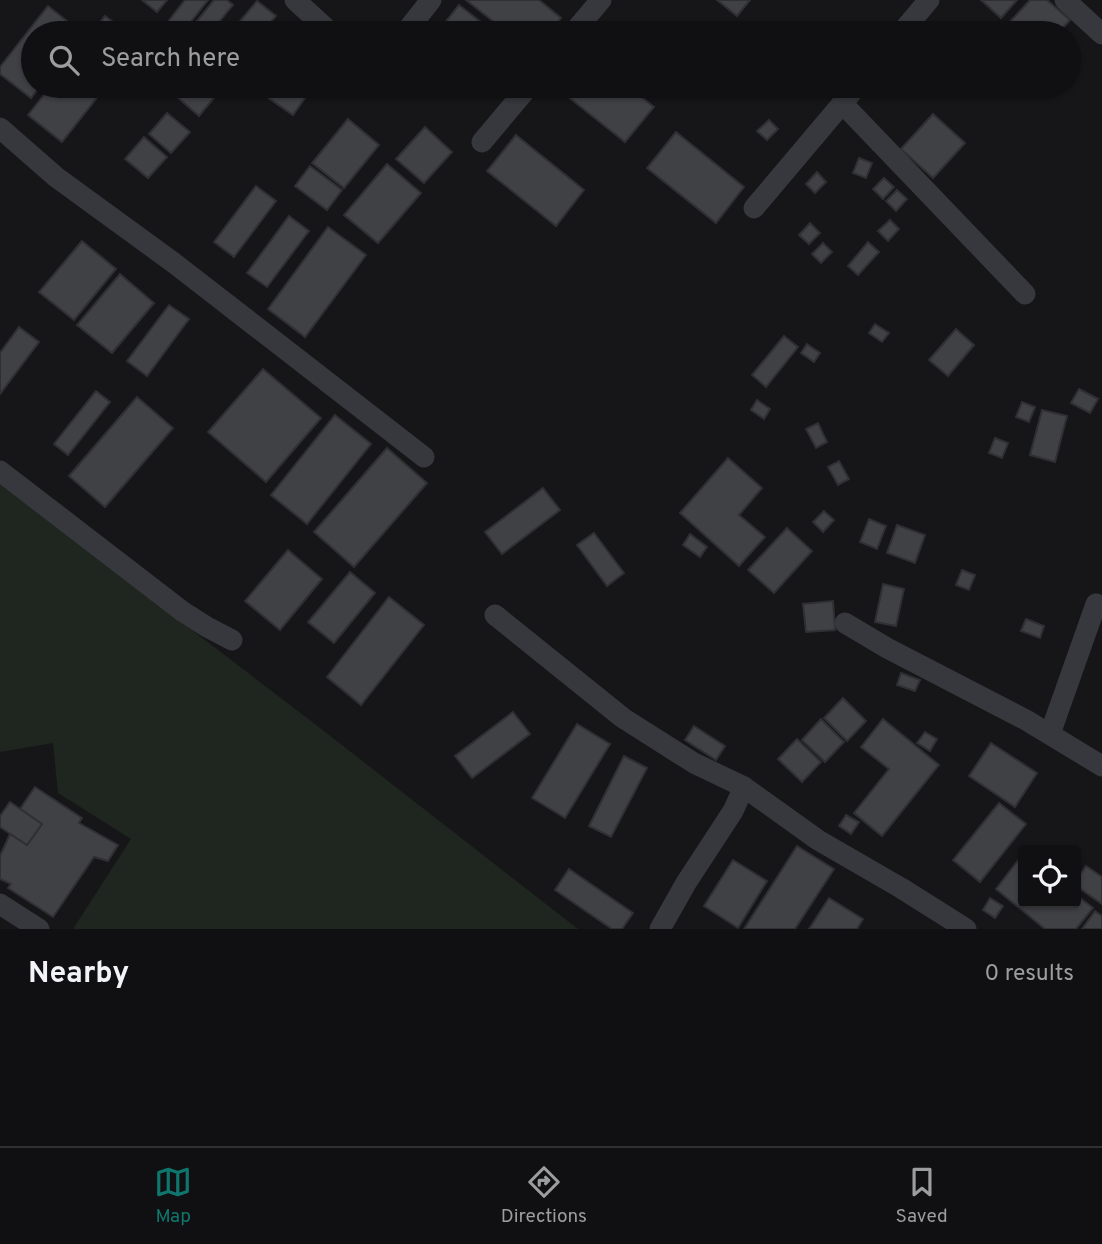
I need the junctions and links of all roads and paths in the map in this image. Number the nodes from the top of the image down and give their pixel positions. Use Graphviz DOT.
graph roads {
  1 [pos="295,0"];
  2 [pos="431,0"];
  3 [pos="601,0"];
  4 [pos="929,0"];
  5 [pos="1065,0"];
  6 [pos="318,21"];
  7 [pos="414,21"];
  8 [pos="583,21"];
  9 [pos="911,21"];
  10 [pos="1102,34"];
  11 [pos="519,98"];
  12 [pos="846,98"];
  13 [pos="842,103"];
  14 [pos="0,128"];
  15 [pos="482,142"];
  16 [pos="754,208"];
  17 [pos="1025,294"];
  18 [pos="424,457"];
  19 [pos="0,471"];
  20 [pos="1096,604"];
  21 [pos="495,615"];
  22 [pos="845,623"];
  23 [pos="232,640"];
  24 [pos="1050,734"];
  25 [pos="1102,766"];
  26 [pos="744,787"];
  27 [pos="0,904"];
  28 [pos="39,929"];
  29 [pos="660,929"];
  30 [pos="966,929"];
  1 -- 6 [label="street"];
  2 -- 7 [label="street"];
  3 -- 8 [label="street"];
  4 -- 9 [label="street"];
  5 -- 10 [label="street"];
  11 -- 15 [label="street"];
  12 -- 13 [label="street"];
  13 -- 16 [label="street"];
  13 -- 17 [label="street"];
  14 -- 18 [label="street"];
  19 -- 23 [label="street"];
  20 -- 24 [label="street"];
  21 -- 26 [label="street"];
  22 -- 24 [label="street"];
  24 -- 25 [label="street"];
  26 -- 29 [label="street"];
  26 -- 30 [label="street"];
  27 -- 28 [label="street"];
}
